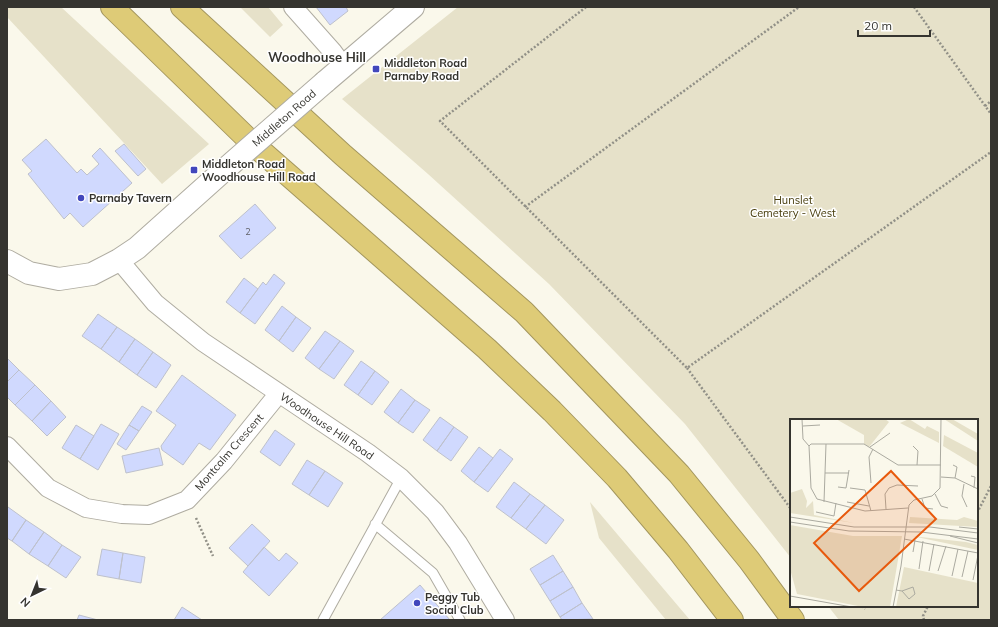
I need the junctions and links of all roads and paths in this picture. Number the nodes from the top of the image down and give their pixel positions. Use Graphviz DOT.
graph roads {
  1 [pos="112,7"];
  2 [pos="182,7"];
  3 [pos="293,7"];
  4 [pos="413,7"];
  5 [pos="586,7"];
  6 [pos="799,7"];
  7 [pos="914,7"];
  8 [pos="344,67"];
  9 [pos="991,101"];
  10 [pos="985,106"];
  11 [pos="991,114"];
  12 [pos="991,152"];
  13 [pos="525,207"];
  14 [pos="119,260"];
  15 [pos="7,261"];
  16 [pos="687,368"];
  17 [pos="279,393"];
  18 [pos="7,446"];
  19 [pos="401,478"];
  20 [pos="991,486"];
  21 [pos="187,500"];
  22 [pos="790,508"];
  23 [pos="978,511"];
  24 [pos="375,524"];
  25 [pos="213,556"];
  26 [pos="928,607"];
  27 [pos="323,620"];
  28 [pos="460,620"];
  29 [pos="505,620"];
  30 [pos="732,620"];
  31 [pos="793,620"];
  32 [pos="924,620"];
  1 -- 30 [label="highway"];
  2 -- 31 [label="highway"];
  3 -- 8 [label="street"];
  4 -- 8 [label="street, Middleton Road"];
  5 -- 13 [label="path"];
  6 -- 13 [label="path"];
  7 -- 10 [label="path"];
  8 -- 14 [label="street, Middleton Road, bridge"];
  9 -- 10 [label="path"];
  10 -- 11 [label="path"];
  12 -- 16 [label="path"];
  13 -- 16 [label="path"];
  14 -- 15 [label="street, Middleton Road"];
  14 -- 17 [label="street, Woodhouse Hill Road"];
  16 -- 22 [label="path"];
  17 -- 19 [label="street, Woodhouse Hill Road"];
  17 -- 21 [label="street, Montcalm Crescent"];
  18 -- 21 [label="street, Montcalm Crescent"];
  19 -- 24 [label="lane"];
  19 -- 29 [label="street, Woodhouse Hill Road"];
  20 -- 23 [label="path"];
  21 -- 25 [label="path"];
  24 -- 27 [label="lane"];
  24 -- 28 [label="lane"];
  26 -- 32 [label="path"];
}
